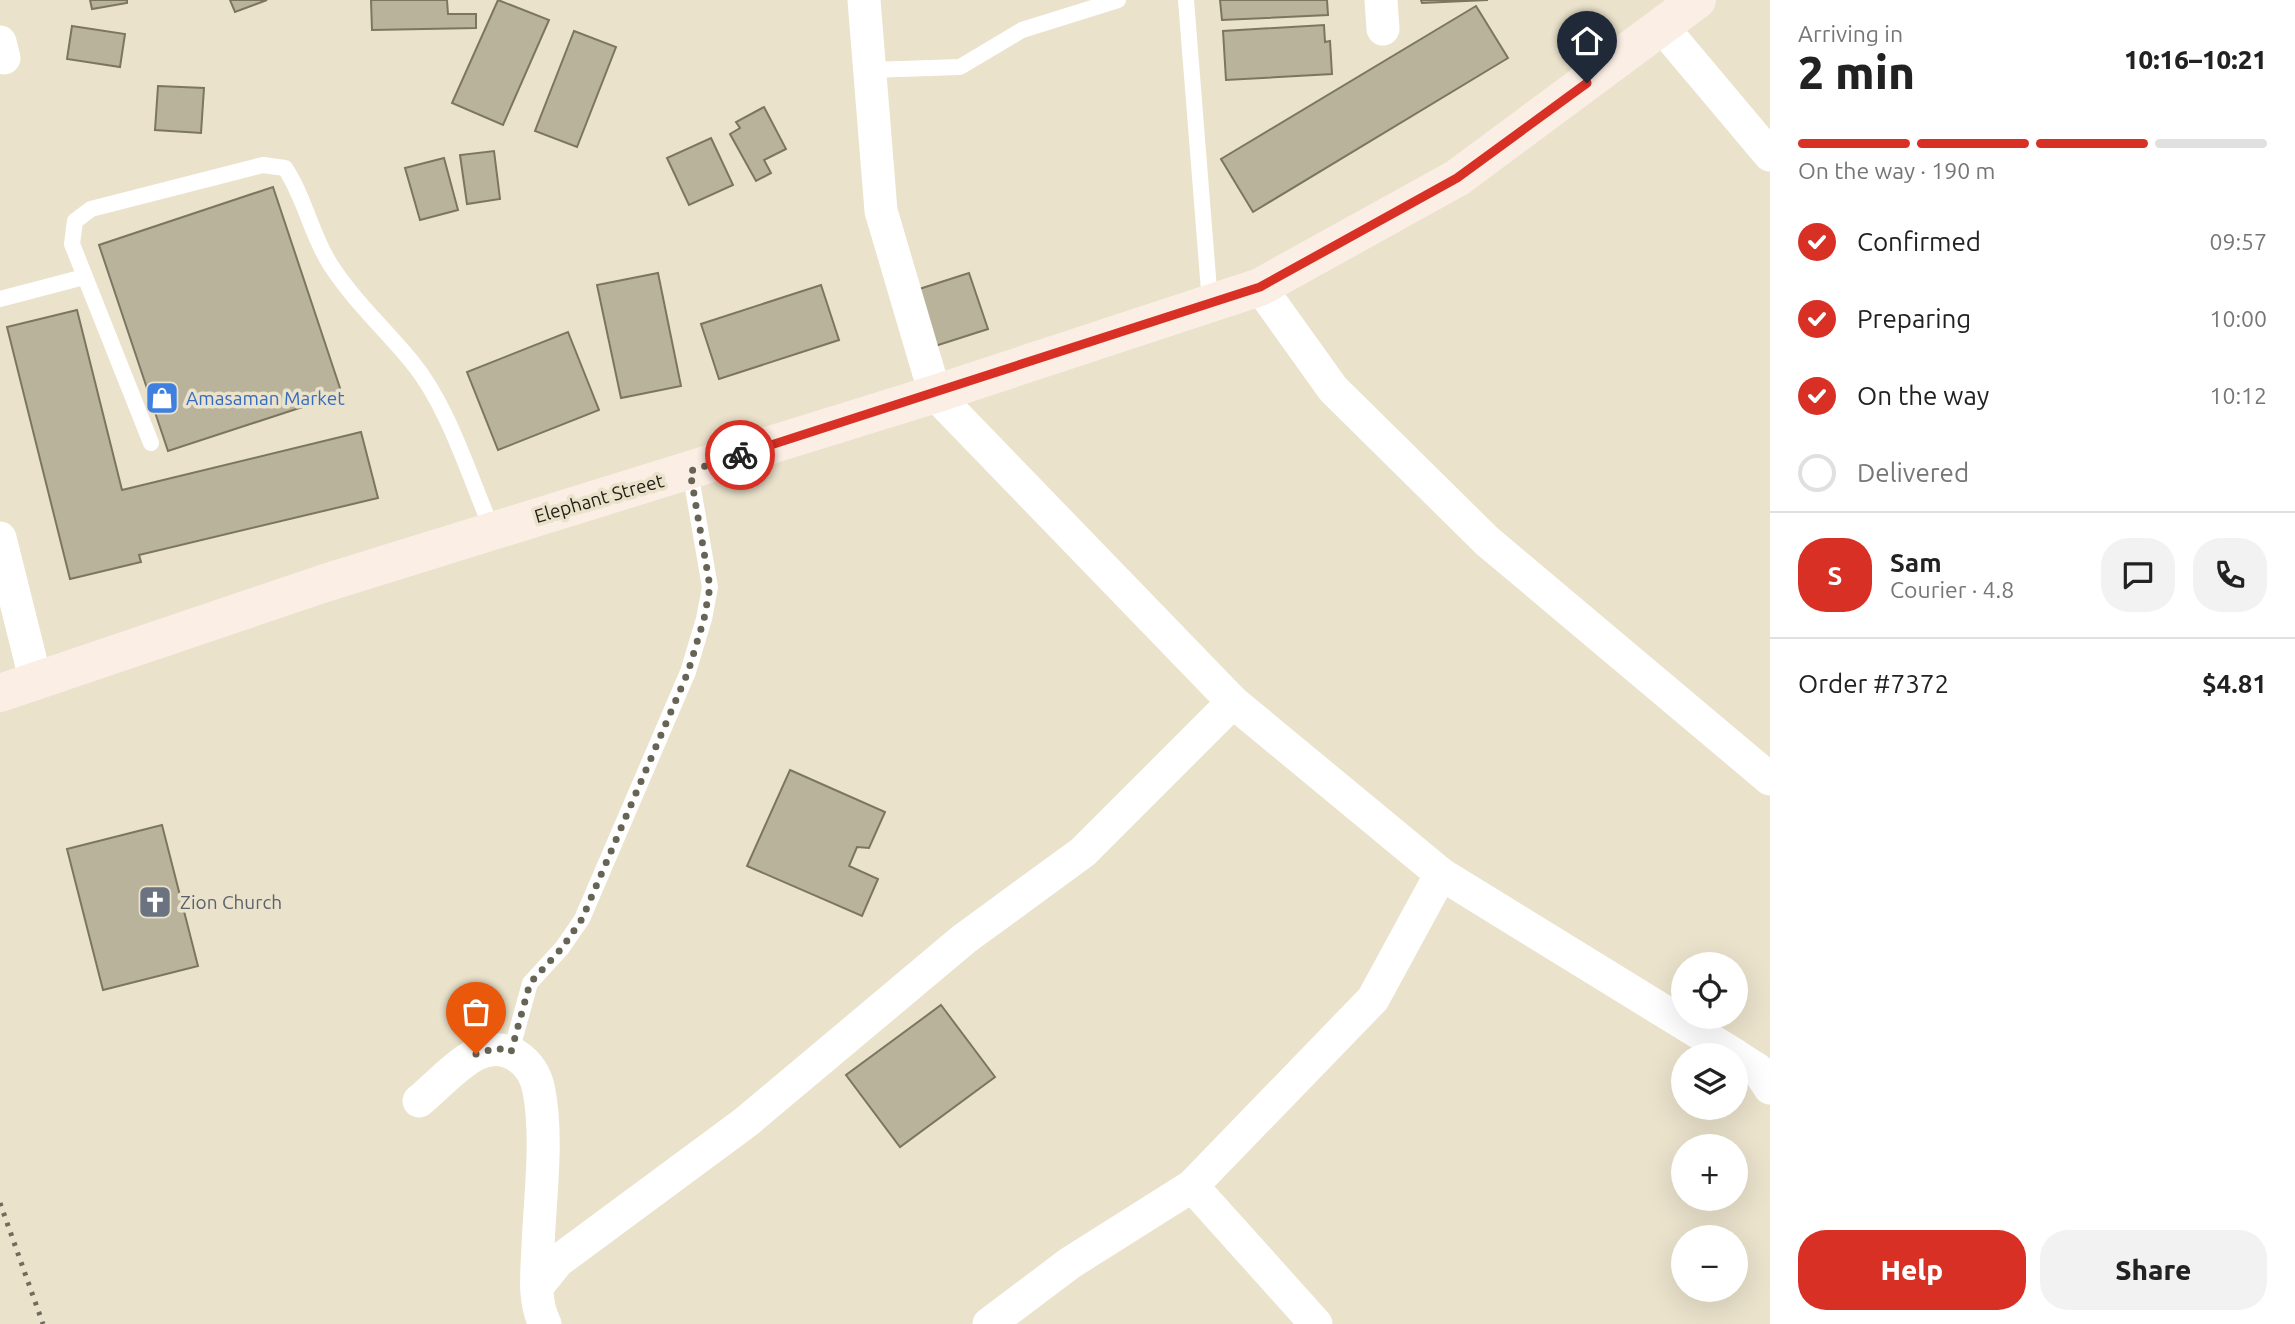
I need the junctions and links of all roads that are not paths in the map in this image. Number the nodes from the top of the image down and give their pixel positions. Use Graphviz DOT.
graph roads {
  1 [pos="864,0"];
  2 [pos="1118,0"];
  3 [pos="1186,0"];
  4 [pos="1698,0"];
  5 [pos="1663,27"];
  6 [pos="870,70"];
  7 [pos="1770,155"];
  8 [pos="84,276"];
  9 [pos="1260,287"];
  10 [pos="0,299"];
  11 [pos="1210,303"];
  12 [pos="935,394"];
  13 [pos="151,443"];
  14 [pos="690,471"];
  15 [pos="492,529"];
  16 [pos="0,538"];
  17 [pos="36,682"];
  18 [pos="0,693"];
  19 [pos="1233,702"];
  20 [pos="1770,779"];
  21 [pos="1441,874"];
  22 [pos="1714,1043"];
  23 [pos="511,1052"];
  24 [pos="1748,1064"];
  25 [pos="1770,1088"];
  26 [pos="419,1101"];
  27 [pos="1192,1186"];
  28 [pos="537,1287"];
  29 [pos="545,1324"];
  30 [pos="989,1324"];
  31 [pos="1317,1324"];
  1 -- 6 [label="street"];
  2 -- 6 [label="lane"];
  3 -- 11 [label="lane"];
  4 -- 5 [label="main road, Elephant Street"];
  5 -- 7 [label="street"];
  5 -- 9 [label="main road, Elephant Street"];
  6 -- 12 [label="street"];
  8 -- 10 [label="lane"];
  8 -- 13 [label="lane"];
  8 -- 15 [label="lane"];
  9 -- 11 [label="main road, Elephant Street"];
  9 -- 20 [label="street"];
  11 -- 12 [label="main road, Elephant Street"];
  12 -- 14 [label="main road, Elephant Street"];
  12 -- 19 [label="street"];
  14 -- 15 [label="main road, Elephant Street"];
  14 -- 23 [label="lane"];
  15 -- 17 [label="main road, Elephant Street"];
  16 -- 17 [label="street"];
  17 -- 18 [label="main road, Elephant Street"];
  19 -- 21 [label="street"];
  19 -- 28 [label="street"];
  21 -- 22 [label="street"];
  21 -- 27 [label="street"];
  23 -- 26 [label="street"];
  23 -- 28 [label="street"];
  24 -- 25 [label="street"];
  27 -- 30 [label="street"];
  27 -- 31 [label="street"];
  28 -- 29 [label="street"];
}
